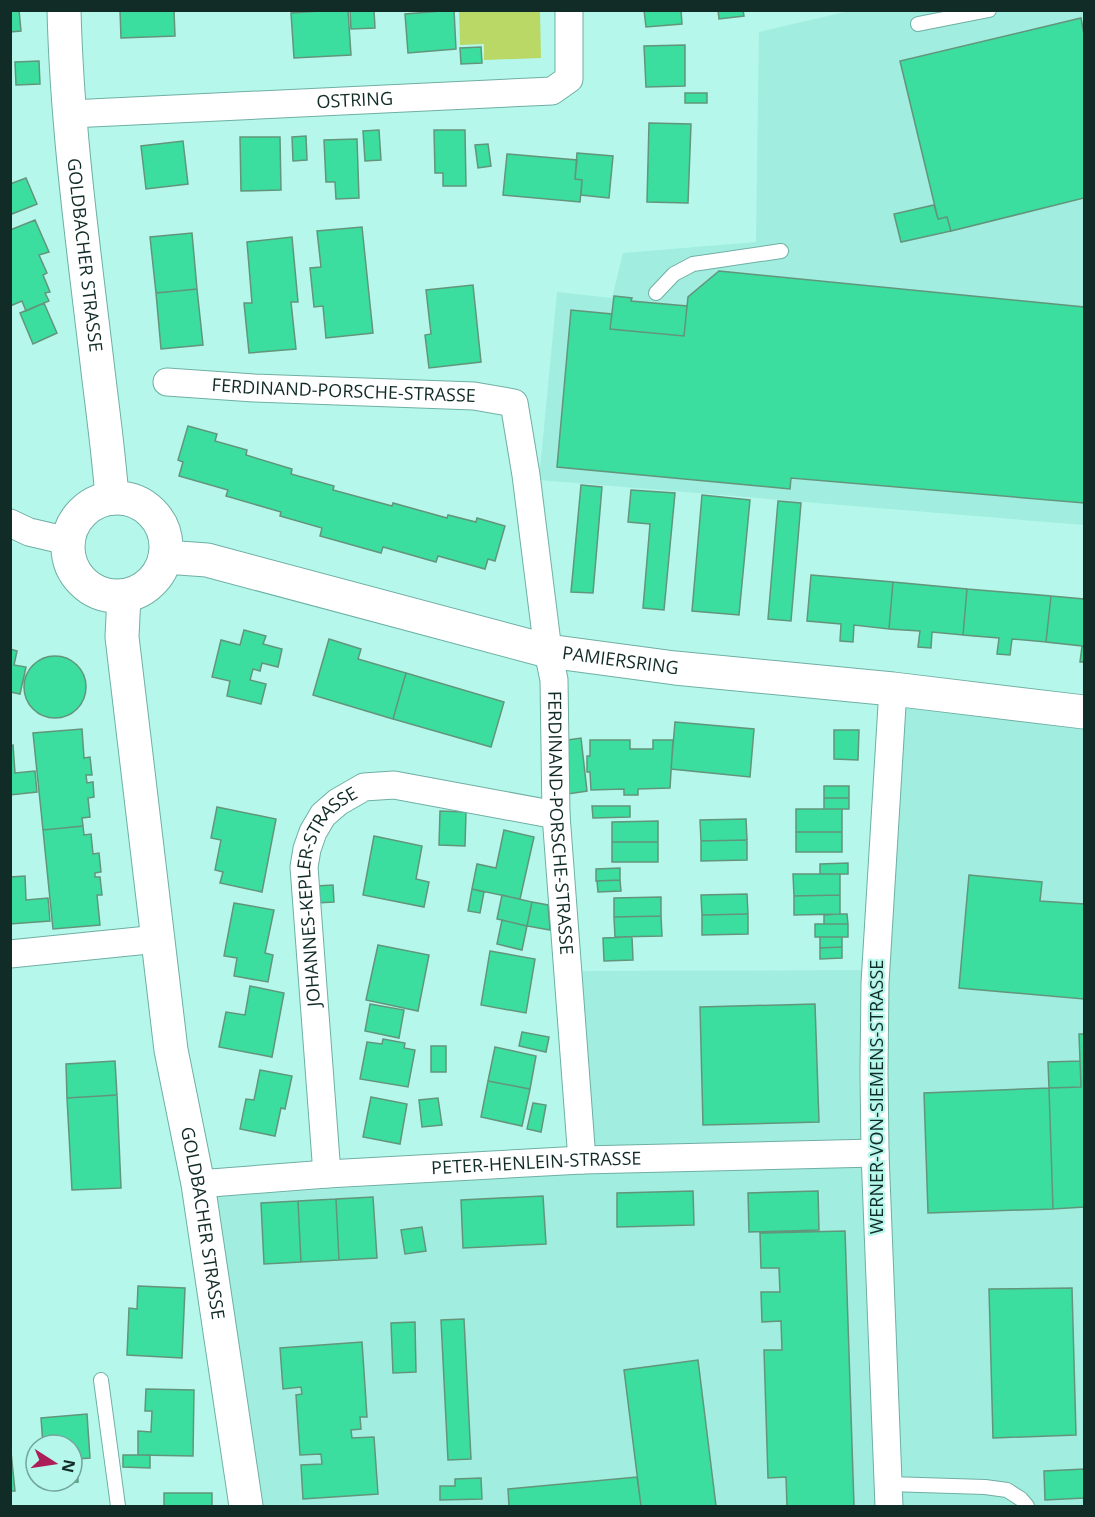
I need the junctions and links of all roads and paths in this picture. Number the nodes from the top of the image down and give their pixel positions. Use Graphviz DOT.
graph roads {
  1 [pos="64,10"];
  2 [pos="569,10"];
  3 [pos="989,10"];
  4 [pos="918,24"];
  5 [pos="70,114"];
  6 [pos="781,251"];
  7 [pos="656,293"];
  8 [pos="167,382"];
  9 [pos="112,498"];
  10 [pos="10,523"];
  11 [pos="68,541"];
  12 [pos="165,556"];
  13 [pos="124,596"];
  14 [pos="548,651"];
  15 [pos="893,689"];
  16 [pos="1084,712"];
  17 [pos="556,815"];
  18 [pos="158,939"];
  19 [pos="10,954"];
  20 [pos="875,1153"];
  21 [pos="582,1160"];
  22 [pos="327,1174"];
  23 [pos="198,1184"];
  24 [pos="101,1380"];
  25 [pos="888,1496"];
  26 [pos="118,1506"];
  27 [pos="246,1506"];
  28 [pos="1028,1506"];
  1 -- 5 [label="street, GOLDBACHER STRASSE"];
  2 -- 5 [label="street, OSTRING"];
  3 -- 4 [label="lane"];
  5 -- 9 [label="street, GOLDBACHER STRASSE"];
  6 -- 7 [label="lane"];
  8 -- 14 [label="street, FERDINAND-PORSCHE-STRASSE"];
  9 -- 11 [label="street"];
  9 -- 12 [label="street"];
  10 -- 11 [label="street"];
  11 -- 13 [label="street"];
  12 -- 13 [label="street"];
  12 -- 14 [label="street, PAMIERSRING"];
  13 -- 18 [label="street, GOLDBACHER STRASSE"];
  14 -- 15 [label="street, PAMIERSRING"];
  14 -- 17 [label="street, FERDINAND-PORSCHE-STRASSE"];
  15 -- 16 [label="street, PAMIERSRING"];
  15 -- 20 [label="street, WERNER-VON-SIEMENS-STRASSE"];
  17 -- 21 [label="street, FERDINAND-PORSCHE-STRASSE"];
  17 -- 22 [label="street, JOHANNES-KEPLER-STRASSE"];
  18 -- 19 [label="street"];
  18 -- 23 [label="street, GOLDBACHER STRASSE"];
  20 -- 21 [label="street, PETER-HENLEIN-STRASSE"];
  20 -- 25 [label="street, WERNER-VON-SIEMENS-STRASSE"];
  21 -- 22 [label="street, PETER-HENLEIN-STRASSE"];
  22 -- 23 [label="street, PETER-HENLEIN-STRASSE"];
  23 -- 27 [label="street, GOLDBACHER STRASSE"];
  24 -- 26 [label="lane"];
  25 -- 28 [label="lane"];
}
